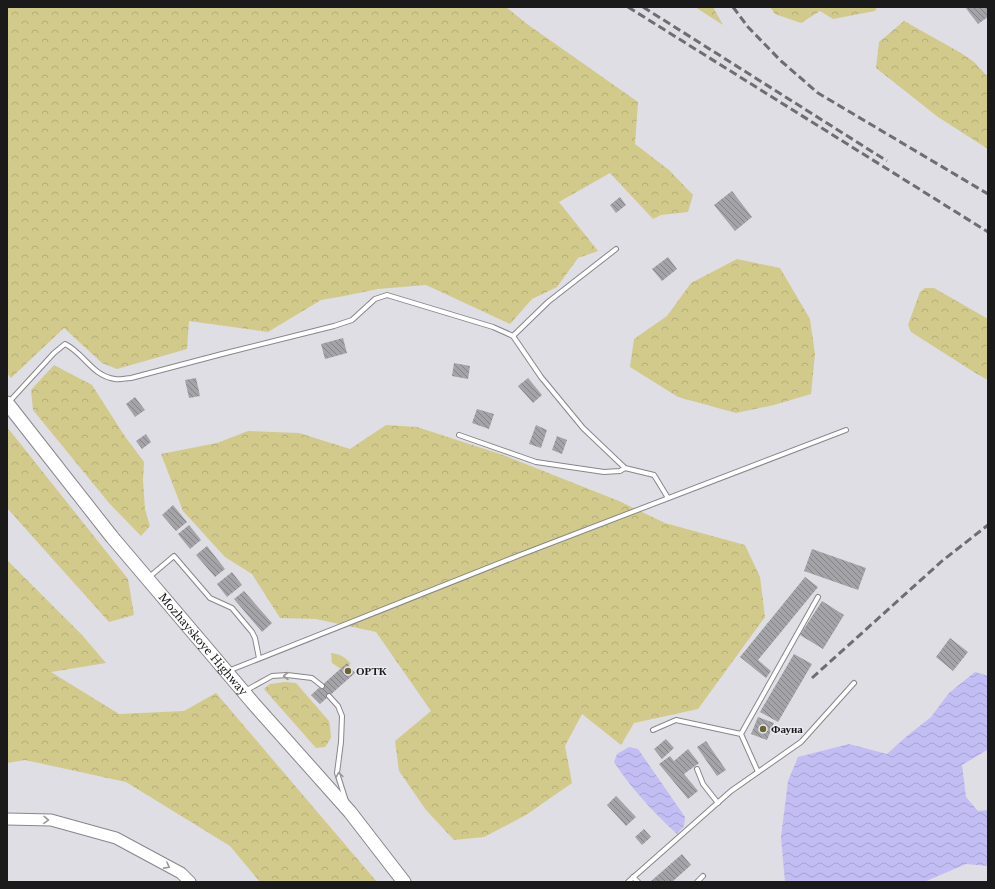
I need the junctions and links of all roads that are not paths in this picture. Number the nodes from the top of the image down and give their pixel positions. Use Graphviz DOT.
graph roads {
  1 [pos="616,248"];
  2 [pos="513,336"];
  3 [pos="7,403"];
  4 [pos="846,430"];
  5 [pos="460,435"];
  6 [pos="625,468"];
  7 [pos="668,498"];
  8 [pos="147,579"];
  9 [pos="818,597"];
  10 [pos="259,658"];
  11 [pos="226,671"];
  12 [pos="854,683"];
  13 [pos="322,686"];
  14 [pos="244,692"];
  15 [pos="330,696"];
  16 [pos="653,730"];
  17 [pos="741,734"];
  18 [pos="697,769"];
  19 [pos="758,772"];
  20 [pos="718,803"];
  21 [pos="350,812"];
  22 [pos="7,819"];
  23 [pos="703,876"];
  24 [pos="633,877"];
  25 [pos="190,882"];
  26 [pos="404,882"];
  27 [pos="628,882"];
  28 [pos="638,882"];
  29 [pos="697,882"];
  1 -- 2 [label="lane"];
  2 -- 3 [label="lane"];
  2 -- 6 [label="lane"];
  3 -- 8 [label="main road, Mozhayskoye Highway"];
  4 -- 7 [label="lane"];
  5 -- 6 [label="lane"];
  6 -- 7 [label="lane"];
  7 -- 10 [label="lane"];
  8 -- 10 [label="lane"];
  8 -- 11 [label="main road, Mozhayskoye Highway"];
  9 -- 17 [label="lane"];
  10 -- 11 [label="lane"];
  11 -- 14 [label="main road, Mozhayskoye Highway"];
  12 -- 19 [label="lane"];
  13 -- 14 [label="lane, one-way"];
  14 -- 21 [label="main road, Mozhayskoye Highway"];
  21 -- 15 [label="lane, one-way"];
  16 -- 17 [label="lane"];
  17 -- 19 [label="lane"];
  18 -- 20 [label="lane"];
  19 -- 20 [label="lane"];
  20 -- 24 [label="lane"];
  21 -- 26 [label="main road, Mozhayskoye Highway"];
  22 -- 25 [label="main road, one-way"];
  23 -- 29 [label="lane"];
  24 -- 27 [label="lane"];
  24 -- 28 [label="lane"];
}
